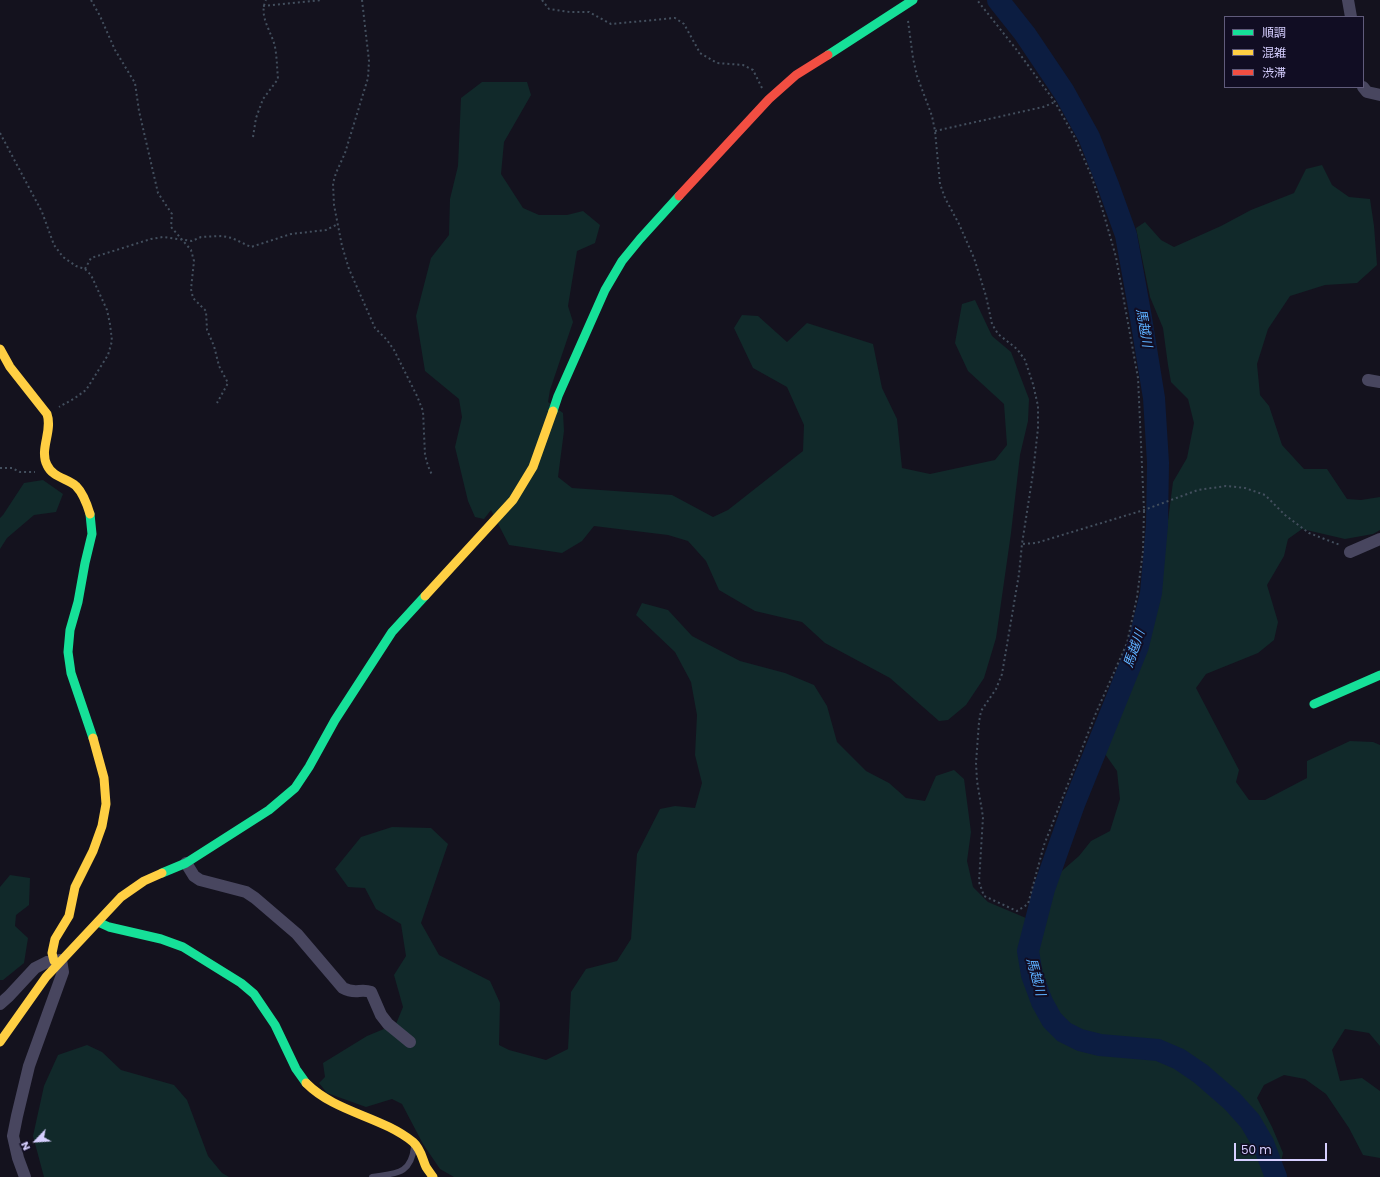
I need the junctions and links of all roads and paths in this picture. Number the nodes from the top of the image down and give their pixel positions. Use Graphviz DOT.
graph roads {
  1 [pos="92,0"];
  2 [pos="266,0"];
  3 [pos="322,0"];
  4 [pos="362,0"];
  5 [pos="542,0"];
  6 [pos="913,0"];
  7 [pos="977,0"];
  8 [pos="1348,0"];
  9 [pos="263,6"];
  10 [pos="902,7"];
  11 [pos="1351,16"];
  12 [pos="1364,88"];
  13 [pos="1380,95"];
  14 [pos="769,99"];
  15 [pos="1055,102"];
  16 [pos="935,131"];
  17 [pos="0,133"];
  18 [pos="253,137"];
  19 [pos="338,224"];
  20 [pos="182,239"];
  21 [pos="85,269"];
  22 [pos="0,349"];
  23 [pos="217,403"];
  24 [pos="47,414"];
  25 [pos="47,466"];
  26 [pos="0,468"];
  27 [pos="432,475"];
  28 [pos="1144,510"];
  29 [pos="1380,539"];
  30 [pos="1022,544"];
  31 [pos="1350,552"];
  32 [pos="1380,675"];
  33 [pos="1314,704"];
  34 [pos="186,863"];
  35 [pos="98,922"];
  36 [pos="57,961"];
  37 [pos="0,1004"];
  38 [pos="0,1042"];
  39 [pos="410,1042"];
  40 [pos="414,1143"];
  41 [pos="25,1177"];
  42 [pos="372,1177"];
  43 [pos="432,1177"];
  1 -- 20 [label="path"];
  2 -- 9 [label="path"];
  3 -- 9 [label="path"];
  4 -- 19 [label="path"];
  5 -- 14 [label="path"];
  6 -- 10 [label="street"];
  7 -- 15 [label="path"];
  8 -- 11 [label="street"];
  9 -- 18 [label="path"];
  10 -- 14 [label="street"];
  10 -- 16 [label="path"];
  12 -- 13 [label="street"];
  14 -- 34 [label="street"];
  15 -- 16 [label="path"];
  15 -- 28 [label="path"];
  16 -- 30 [label="path"];
  17 -- 21 [label="path"];
  19 -- 20 [label="path"];
  19 -- 27 [label="path"];
  20 -- 21 [label="path"];
  20 -- 23 [label="path"];
  21 -- 24 [label="path"];
  22 -- 24 [label="street"];
  24 -- 25 [label="street"];
  25 -- 26 [label="path"];
  25 -- 36 [label="street"];
  28 -- 30 [label="path"];
  28 -- 30 [label="path"];
  28 -- 31 [label="path"];
  29 -- 31 [label="street"];
  32 -- 33 [label="street"];
  34 -- 35 [label="street"];
  34 -- 39 [label="street"];
  35 -- 36 [label="street"];
  35 -- 40 [label="street"];
  36 -- 37 [label="street"];
  36 -- 38 [label="street"];
  36 -- 41 [label="street"];
  40 -- 42 [label="lane"];
  40 -- 43 [label="street"];
}
